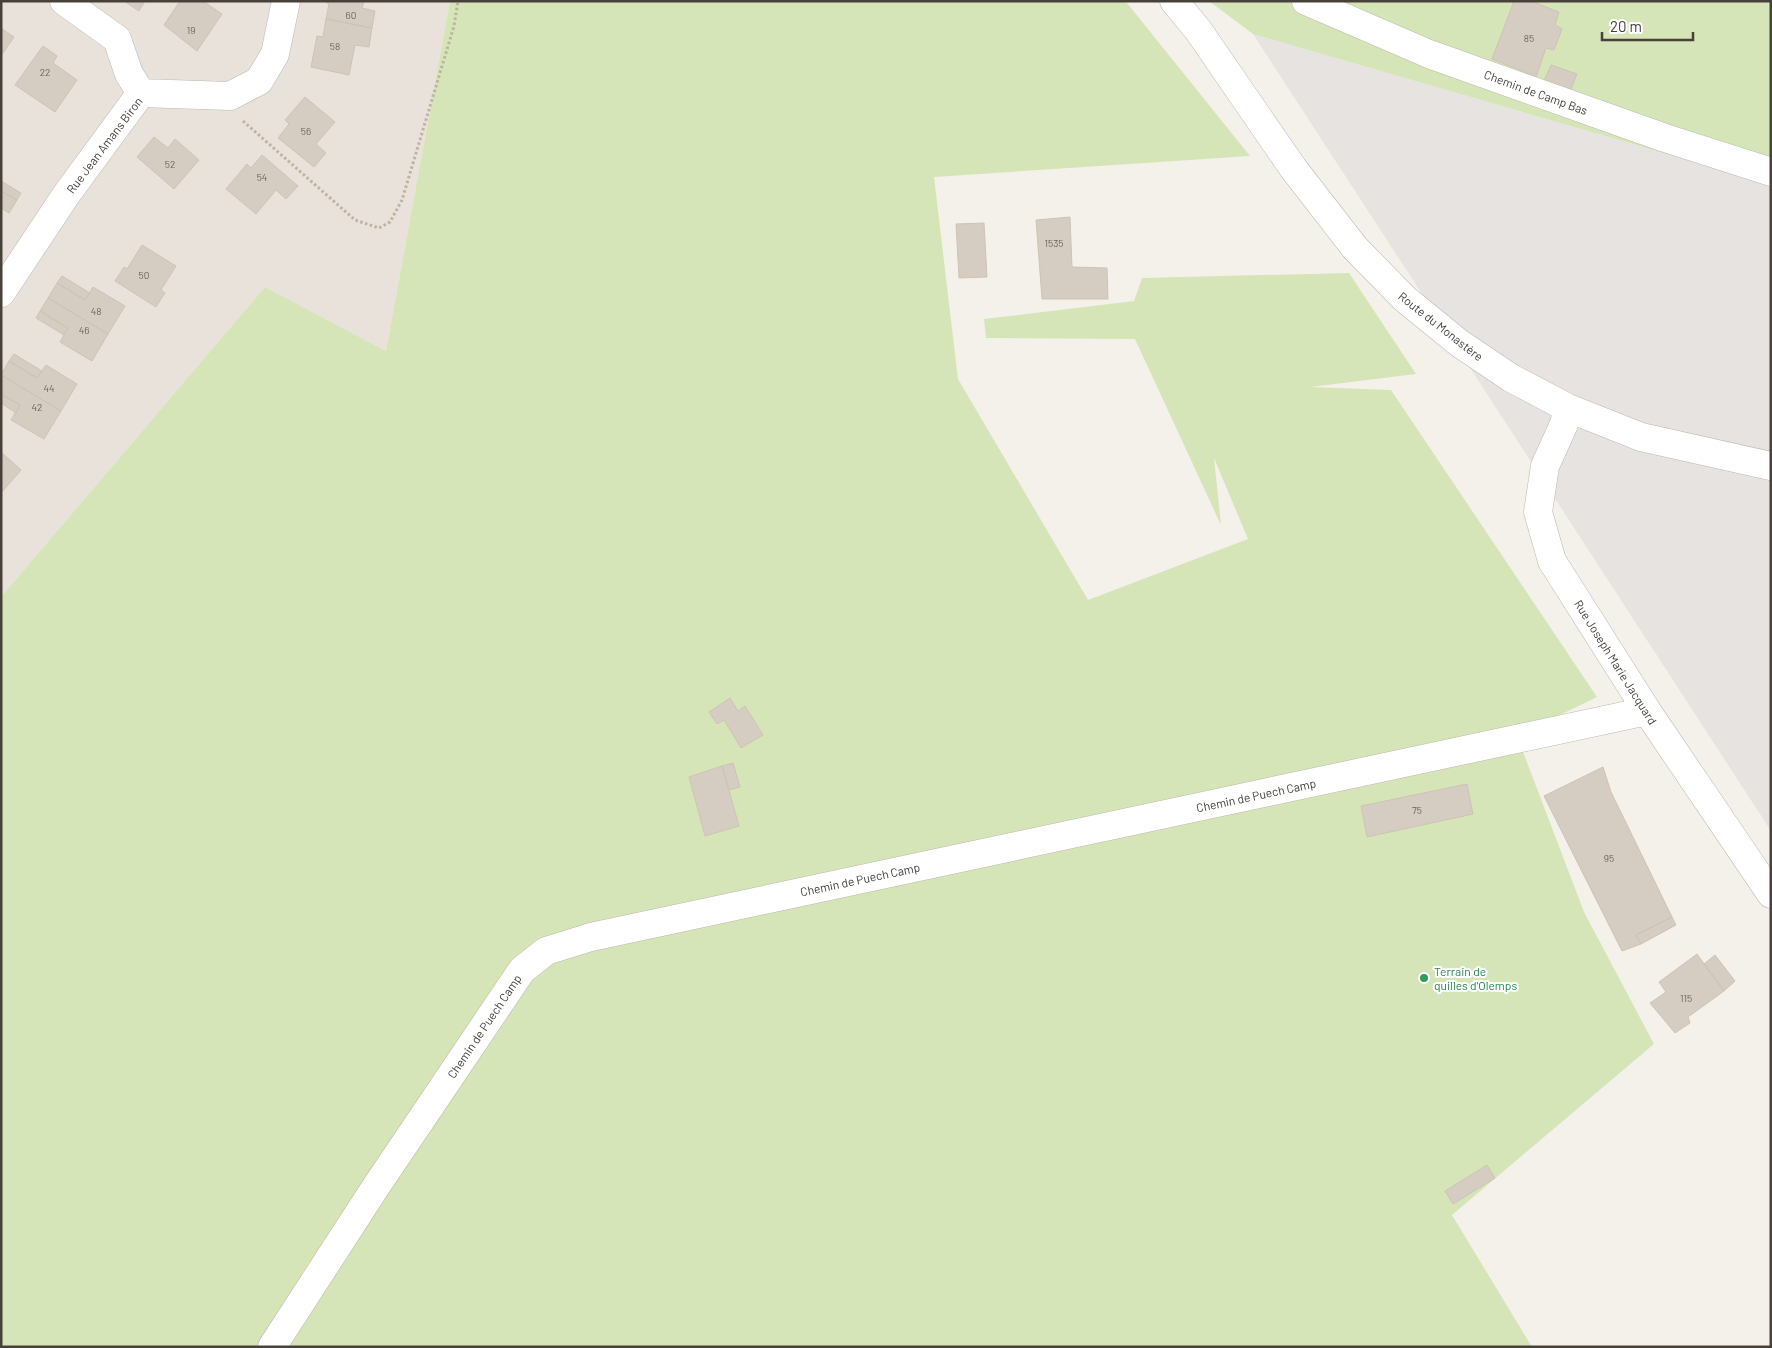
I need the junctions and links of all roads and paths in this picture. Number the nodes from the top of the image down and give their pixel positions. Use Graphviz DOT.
graph roads {
  1 [pos="64,1"];
  2 [pos="286,1"];
  3 [pos="458,1"];
  4 [pos="1174,1"];
  5 [pos="1306,1"];
  6 [pos="141,93"];
  7 [pos="230,96"];
  8 [pos="1771,172"];
  9 [pos="1,293"];
  10 [pos="1568,408"];
  11 [pos="1771,466"];
  12 [pos="1647,711"];
  13 [pos="1771,894"];
  14 [pos="272,1347"];
  1 -- 6 [label="street"];
  2 -- 7 [label="street, Rue Jean Amans Biron"];
  3 -- 7 [label="path"];
  4 -- 10 [label="street, Route du Monastère"];
  5 -- 8 [label="street, Chemin de Camp Bas"];
  6 -- 7 [label="street, Rue Jean Amans Biron"];
  6 -- 9 [label="street, Rue Jean Amans Biron"];
  10 -- 11 [label="street, Route du Monastère"];
  10 -- 12 [label="street, Rue Joseph Marie Jacquard"];
  12 -- 13 [label="street, Rue Joseph Marie Jacquard"];
  12 -- 14 [label="street, Chemin de Puech Camp"];
}
